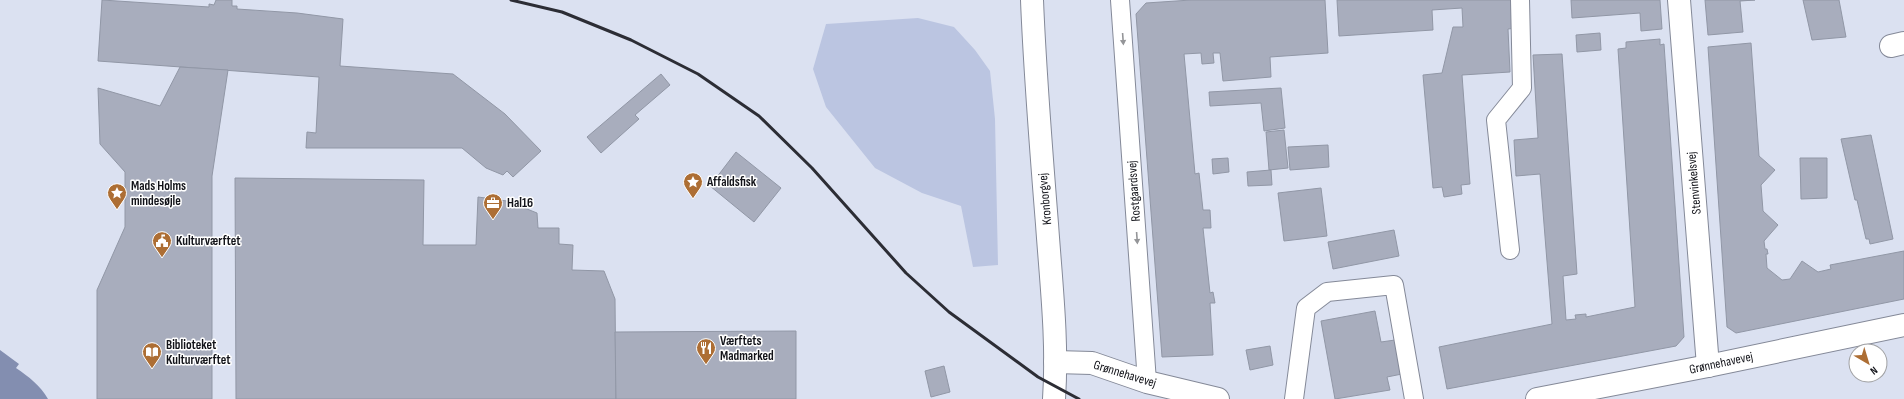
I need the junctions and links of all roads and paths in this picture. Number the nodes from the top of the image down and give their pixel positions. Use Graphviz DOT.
graph roads {
  1 [pos="1032,0"];
  2 [pos="1120,0"];
  3 [pos="1520,0"];
  4 [pos="1679,0"];
  5 [pos="1510,250"];
  6 [pos="1904,325"];
  7 [pos="1055,362"];
  8 [pos="1708,366"];
  9 [pos="1147,382"];
  10 [pos="1054,399"];
  11 [pos="1218,399"];
  12 [pos="1294,399"];
  13 [pos="1414,399"];
  14 [pos="1537,399"];
  1 -- 7 [label="street, Kronborgvej"];
  2 -- 9 [label="lane, Rostgaardsvej, one-way"];
  3 -- 5 [label="lane"];
  4 -- 8 [label="street, Stenvinkelsvej"];
  6 -- 8 [label="street, Grønnehavevej"];
  7 -- 9 [label="street, Grønnehavevej"];
  7 -- 10 [label="street, Kronborgvej"];
  8 -- 14 [label="street, Grønnehavevej"];
  9 -- 11 [label="street, Grønnehavevej"];
  12 -- 13 [label="lane"];
}
